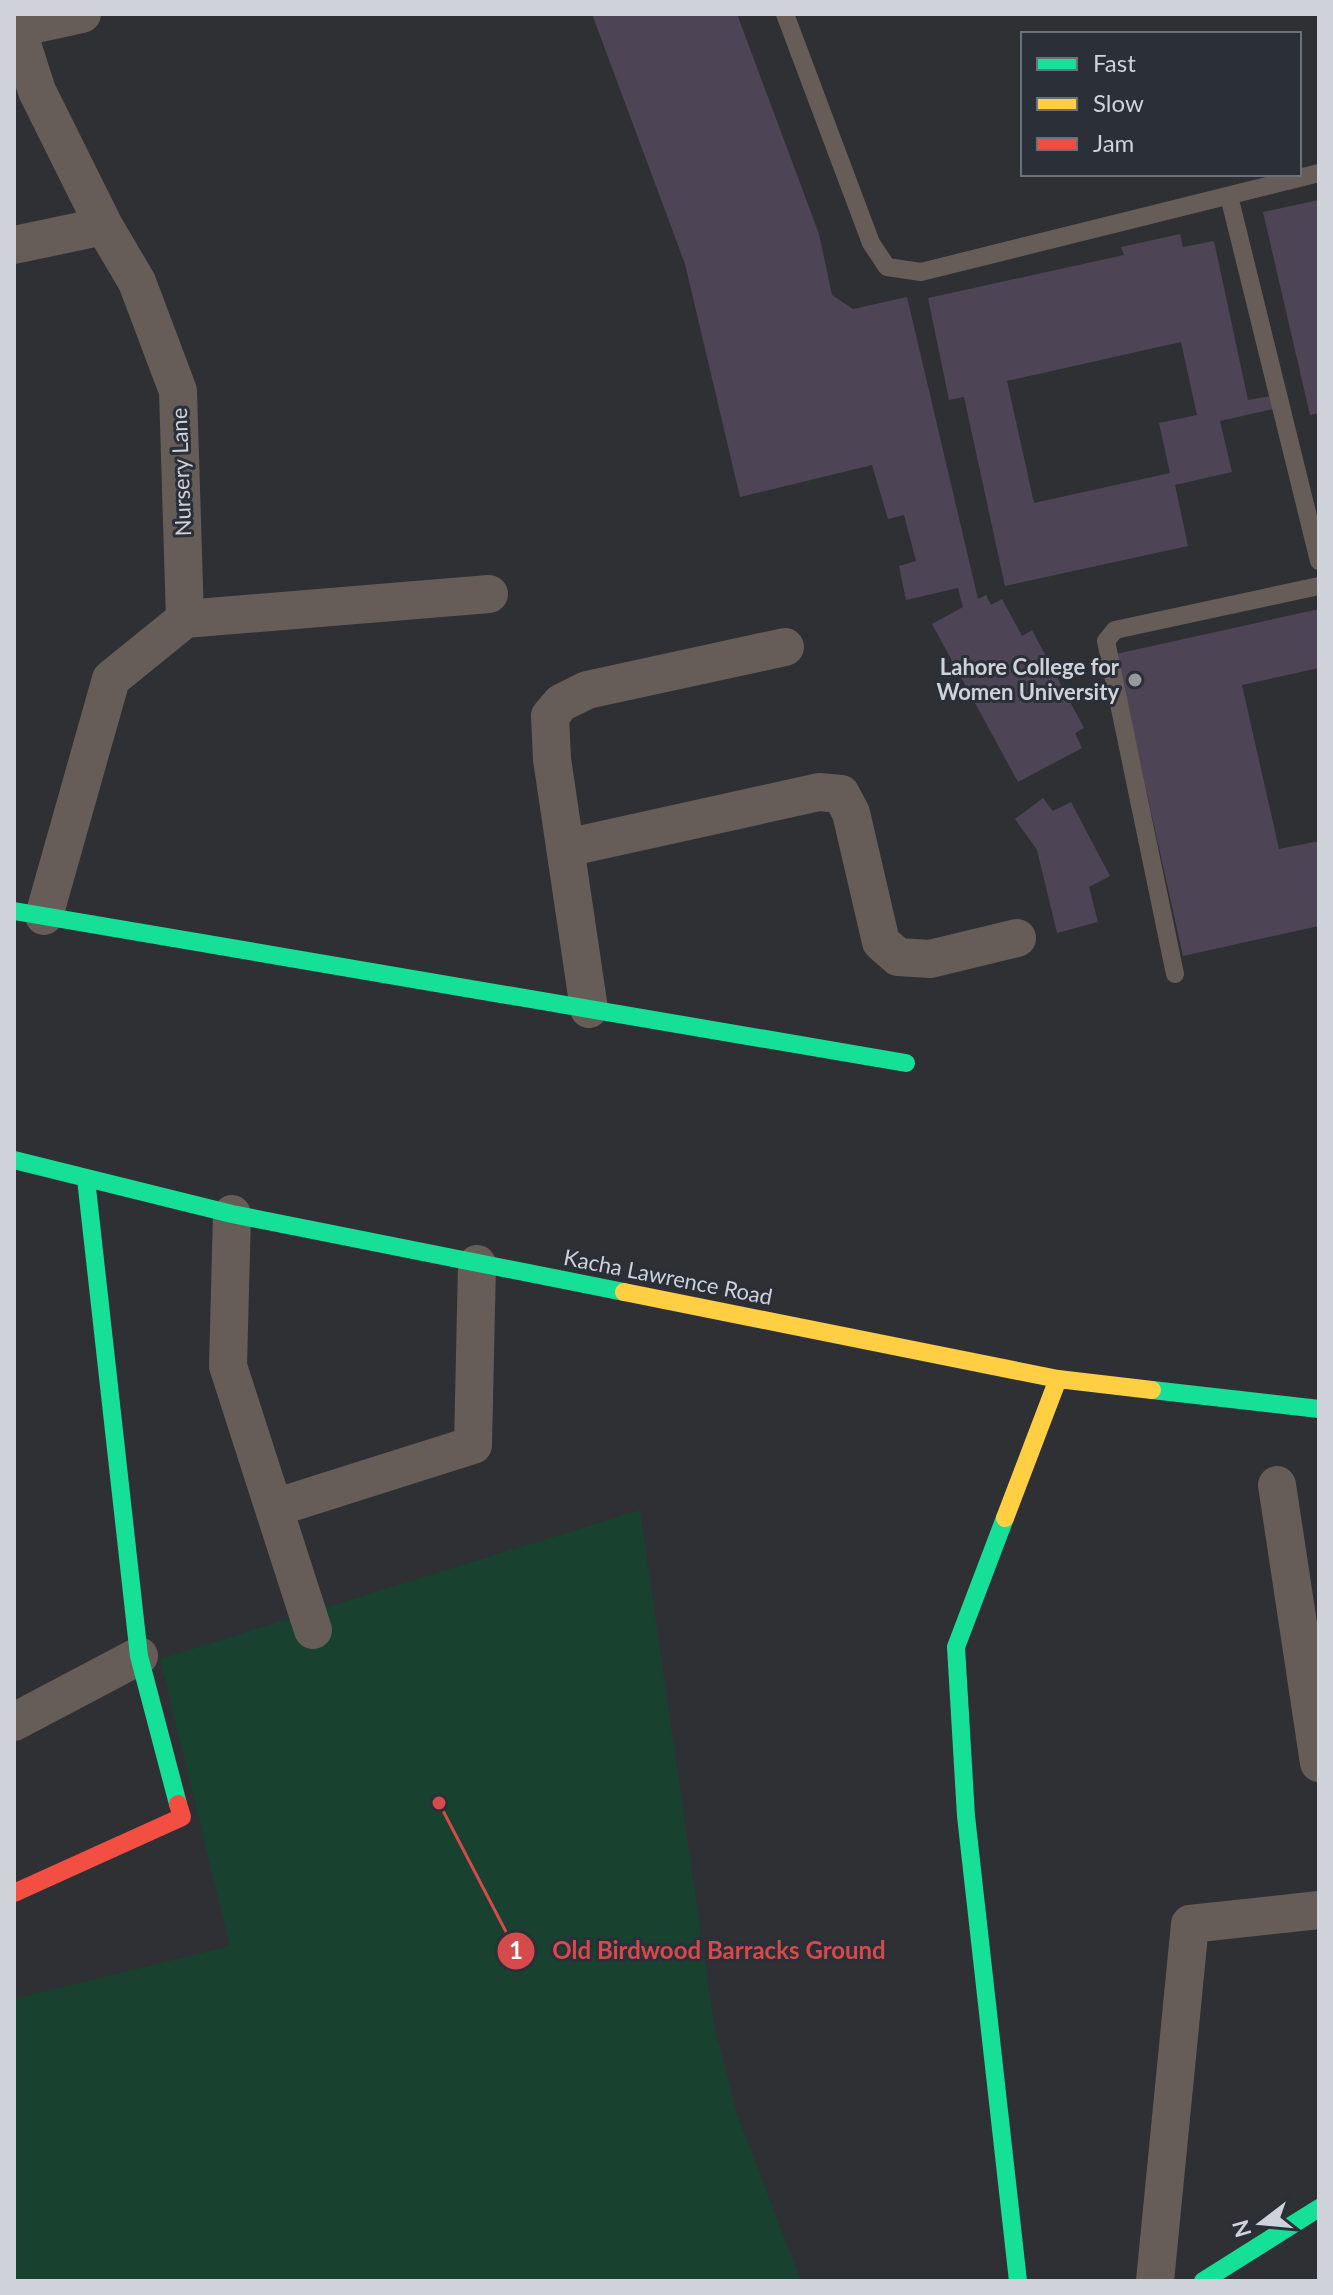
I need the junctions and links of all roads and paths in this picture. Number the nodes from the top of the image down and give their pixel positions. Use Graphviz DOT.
graph roads {
  1 [pos="82,14"];
  2 [pos="785,14"];
  3 [pos="16,23"];
  4 [pos="1319,173"];
  5 [pos="1229,196"];
  6 [pos="104,226"];
  7 [pos="14,245"];
  8 [pos="1319,561"];
  9 [pos="1319,586"];
  10 [pos="489,594"];
  11 [pos="185,619"];
  12 [pos="785,647"];
  13 [pos="566,848"];
  14 [pos="29,913"];
  15 [pos="1017,938"];
  16 [pos="1175,974"];
  17 [pos="589,1009"];
  18 [pos="906,1063"];
  19 [pos="14,1160"];
  20 [pos="86,1179"];
  21 [pos="232,1214"];
  22 [pos="477,1264"];
  23 [pos="1058,1379"];
  24 [pos="1319,1409"];
  25 [pos="1277,1485"];
  26 [pos="274,1508"];
  27 [pos="313,1630"];
  28 [pos="139,1656"];
  29 [pos="14,1722"];
  30 [pos="1319,1763"];
  31 [pos="14,1893"];
  32 [pos="1319,1910"];
  33 [pos="1319,2208"];
  34 [pos="1018,2281"];
  35 [pos="1155,2281"];
  36 [pos="1203,2281"];
  1 -- 3 [label="street"];
  2 -- 5 [label="lane"];
  3 -- 6 [label="street, Nursery Lane"];
  4 -- 5 [label="lane"];
  5 -- 8 [label="lane"];
  6 -- 7 [label="street"];
  6 -- 11 [label="street, Nursery Lane"];
  9 -- 16 [label="lane"];
  10 -- 11 [label="street"];
  11 -- 14 [label="street"];
  12 -- 13 [label="street"];
  13 -- 15 [label="street"];
  13 -- 17 [label="street"];
  14 -- 17 [label="street"];
  17 -- 18 [label="street"];
  19 -- 20 [label="street, Kacha Lawrence Road"];
  20 -- 21 [label="street, Kacha Lawrence Road"];
  20 -- 28 [label="street"];
  21 -- 22 [label="street, Kacha Lawrence Road"];
  21 -- 26 [label="street"];
  22 -- 23 [label="street, Kacha Lawrence Road"];
  22 -- 26 [label="street"];
  23 -- 24 [label="street, Kacha Lawrence Road"];
  23 -- 34 [label="street"];
  25 -- 30 [label="street"];
  26 -- 27 [label="street"];
  28 -- 29 [label="street"];
  28 -- 31 [label="street"];
  32 -- 35 [label="street"];
  33 -- 36 [label="street"];
}
